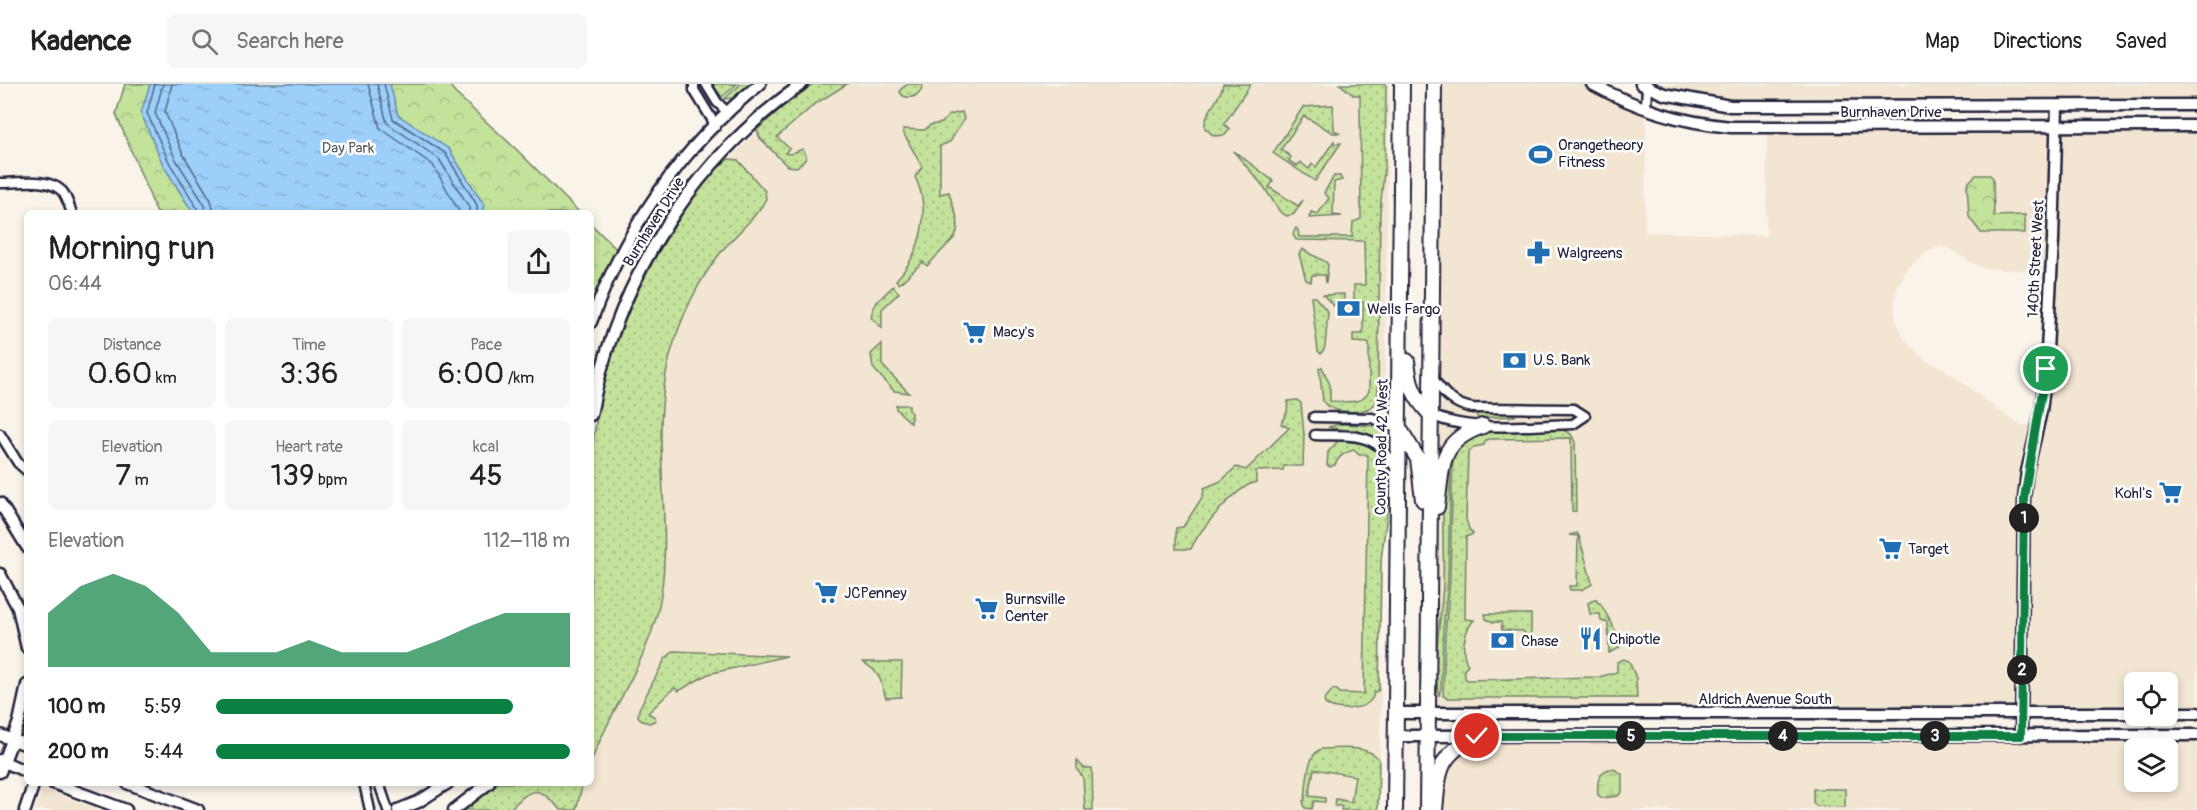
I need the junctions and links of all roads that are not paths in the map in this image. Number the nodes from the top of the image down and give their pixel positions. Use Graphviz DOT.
graph roads {
  1 [pos="694,84"];
  2 [pos="706,84"];
  3 [pos="760,84"];
  4 [pos="802,84"];
  5 [pos="1402,84"];
  6 [pos="1434,84"];
  7 [pos="1592,84"];
  8 [pos="1645,85"];
  9 [pos="2197,105"];
  10 [pos="2057,106"];
  11 [pos="1646,110"];
  12 [pos="728,112"];
  13 [pos="716,126"];
  14 [pos="2197,126"];
  15 [pos="2056,127"];
  16 [pos="0,183"];
  17 [pos="71,210"];
  18 [pos="1400,293"];
  19 [pos="594,315"];
  20 [pos="1431,375"];
  21 [pos="594,402"];
  22 [pos="1431,415"];
  23 [pos="1314,417"];
  24 [pos="1483,426"];
  25 [pos="1399,428"];
  26 [pos="0,434"];
  27 [pos="1315,435"];
  28 [pos="24,468"];
  29 [pos="1399,471"];
  30 [pos="0,503"];
  31 [pos="24,542"];
  32 [pos="1430,559"];
  33 [pos="0,574"];
  34 [pos="24,635"];
  35 [pos="24,702"];
  36 [pos="1396,713"];
  37 [pos="1428,713"];
  38 [pos="2178,713"];
  39 [pos="2197,713"];
  40 [pos="2021,714"];
  41 [pos="2124,714"];
  42 [pos="0,735"];
  43 [pos="2197,735"];
  44 [pos="1396,736"];
  45 [pos="1428,736"];
  46 [pos="1477,736"];
  47 [pos="2021,736"];
  48 [pos="13,739"];
  49 [pos="24,744"];
  50 [pos="2,760"];
  51 [pos="24,771"];
  52 [pos="0,772"];
  53 [pos="33,786"];
  54 [pos="61,786"];
  55 [pos="135,786"];
  56 [pos="365,786"];
  57 [pos="380,786"];
  58 [pos="443,786"];
  59 [pos="485,786"];
  60 [pos="25,810"];
  61 [pos="126,810"];
  62 [pos="198,810"];
  63 [pos="370,810"];
  64 [pos="388,810"];
  65 [pos="398,810"];
  66 [pos="454,810"];
  67 [pos="1395,810"];
  68 [pos="1427,810"];
  69 [pos="1435,810"];
  1 -- 13 [label="street"];
  2 -- 12 [label="street"];
  3 -- 12 [label="street, Burnhaven Drive"];
  4 -- 21 [label="street, Burnhaven Drive"];
  5 -- 18 [label="highway, County Road 42 West"];
  6 -- 20 [label="highway"];
  7 -- 11 [label="street, Burnhaven Drive"];
  8 -- 10 [label="street, Burnhaven Drive"];
  8 -- 11 [label="street"];
  9 -- 10 [label="street, Burnhaven Drive"];
  10 -- 15 [label="street, 140th Street West"];
  11 -- 15 [label="street, Burnhaven Drive"];
  12 -- 13 [label="street, Burnhaven Drive"];
  13 -- 19 [label="street, Burnhaven Drive"];
  14 -- 15 [label="street, Burnhaven Drive"];
  15 -- 40 [label="street, 140th Street West"];
  16 -- 17 [label="street"];
  18 -- 22 [label="highway"];
  18 -- 25 [label="highway, County Road 42 West"];
  20 -- 22 [label="highway"];
  20 -- 24 [label="street"];
  22 -- 24 [label="street"];
  22 -- 32 [label="highway"];
  23 -- 25 [label="street"];
  24 -- 32 [label="highway"];
  25 -- 29 [label="highway, County Road 42 West"];
  25 -- 32 [label="highway"];
  26 -- 28 [label="street"];
  27 -- 29 [label="street"];
  29 -- 36 [label="highway, County Road 42 West"];
  30 -- 31 [label="street"];
  32 -- 37 [label="highway"];
  33 -- 34 [label="street"];
  35 -- 48 [label="street"];
  36 -- 37 [label="street, Aldrich Avenue South"];
  36 -- 44 [label="highway, County Road 42 West"];
  37 -- 40 [label="street, Aldrich Avenue South"];
  37 -- 45 [label="highway"];
  38 -- 39 [label="street"];
  40 -- 41 [label="street, Aldrich Avenue South"];
  40 -- 47 [label="street, 140th Street West"];
  42 -- 48 [label="street"];
  43 -- 47 [label="street"];
  44 -- 45 [label="street"];
  44 -- 67 [label="highway, County Road 42 West"];
  45 -- 46 [label="street"];
  45 -- 68 [label="highway"];
  46 -- 47 [label="street"];
  46 -- 69 [label="highway"];
  48 -- 49 [label="street"];
  48 -- 50 [label="street"];
  50 -- 51 [label="street"];
  50 -- 52 [label="street"];
  53 -- 60 [label="street"];
  54 -- 61 [label="street"];
  55 -- 62 [label="street"];
  56 -- 63 [label="street"];
  57 -- 64 [label="street"];
  58 -- 65 [label="street"];
  59 -- 66 [label="street"];
}
